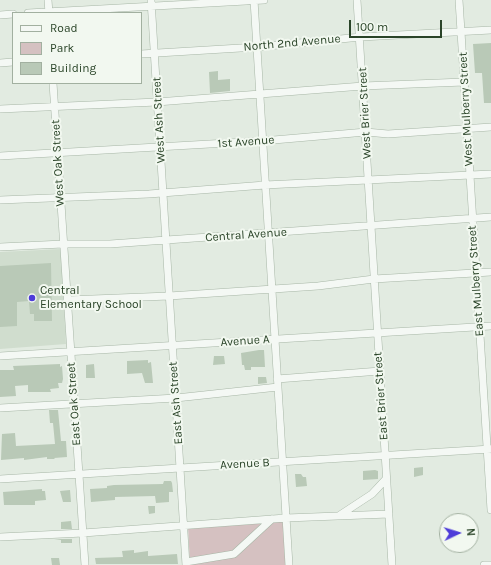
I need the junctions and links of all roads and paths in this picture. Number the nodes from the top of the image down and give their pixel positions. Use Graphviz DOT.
graph roads {
  1 [pos="48,0"];
  2 [pos="254,0"];
  3 [pos="264,0"];
  4 [pos="357,0"];
  5 [pos="459,0"];
  6 [pos="151,3"];
  7 [pos="49,12"];
  8 [pos="12,14"];
  9 [pos="0,15"];
  10 [pos="491,30"];
  11 [pos="461,31"];
  12 [pos="361,37"];
  13 [pos="257,46"];
  14 [pos="154,53"];
  15 [pos="142,54"];
  16 [pos="12,62"];
  17 [pos="0,63"];
  18 [pos="464,82"];
  19 [pos="53,84"];
  20 [pos="364,86"];
  21 [pos="260,95"];
  22 [pos="157,102"];
  23 [pos="55,106"];
  24 [pos="0,109"];
  25 [pos="491,127"];
  26 [pos="467,129"];
  27 [pos="366,132"];
  28 [pos="262,141"];
  29 [pos="160,147"];
  30 [pos="58,153"];
  31 [pos="0,156"];
  32 [pos="491,174"];
  33 [pos="470,175"];
  34 [pos="368,180"];
  35 [pos="265,185"];
  36 [pos="163,193"];
  37 [pos="60,198"];
  38 [pos="0,200"];
  39 [pos="491,217"];
  40 [pos="472,219"];
  41 [pos="371,226"];
  42 [pos="268,234"];
  43 [pos="166,241"];
  44 [pos="63,244"];
  45 [pos="0,247"];
  46 [pos="491,272"];
  47 [pos="476,273"];
  48 [pos="374,279"];
  49 [pos="272,289"];
  50 [pos="169,296"];
  51 [pos="67,300"];
  52 [pos="491,326"];
  53 [pos="479,327"];
  54 [pos="378,334"];
  55 [pos="275,339"];
  56 [pos="172,346"];
  57 [pos="70,351"];
  58 [pos="0,356"];
  59 [pos="380,371"];
  60 [pos="277,379"];
  61 [pos="278,387"];
  62 [pos="176,398"];
  63 [pos="74,404"];
  64 [pos="0,408"];
  65 [pos="489,450"];
  66 [pos="385,456"];
  67 [pos="283,462"];
  68 [pos="180,468"];
  69 [pos="79,474"];
  70 [pos="0,479"];
  71 [pos="386,479"];
  72 [pos="491,510"];
  73 [pos="389,514"];
  74 [pos="340,515"];
  75 [pos="286,518"];
  76 [pos="272,519"];
  77 [pos="184,525"];
  78 [pos="82,533"];
  79 [pos="0,538"];
  80 [pos="186,563"];
  81 [pos="491,564"];
  82 [pos="85,565"];
  83 [pos="289,565"];
  84 [pos="392,565"];
  85 [pos="484,565"];
  1 -- 7 [label="street"];
  2 -- 3 [label="street"];
  2 -- 6 [label="street"];
  2 -- 13 [label="street"];
  4 -- 12 [label="street, West Brier Street"];
  5 -- 11 [label="street, West Mulberry Street"];
  6 -- 7 [label="street"];
  6 -- 14 [label="street, West Ash Street"];
  8 -- 9 [label="street"];
  10 -- 11 [label="street, North 2nd Avenue"];
  11 -- 12 [label="street, North 2nd Avenue"];
  11 -- 18 [label="street, West Mulberry Street"];
  12 -- 13 [label="street, North 2nd Avenue"];
  12 -- 20 [label="street, West Brier Street"];
  13 -- 14 [label="street, North 2nd Avenue"];
  13 -- 21 [label="street"];
  14 -- 15 [label="street, North 2nd Avenue"];
  14 -- 22 [label="street, West Ash Street"];
  16 -- 17 [label="street"];
  18 -- 20 [label="street"];
  18 -- 26 [label="street, West Mulberry Street"];
  19 -- 23 [label="street, West Oak Street"];
  20 -- 21 [label="street"];
  20 -- 27 [label="street, West Brier Street"];
  21 -- 22 [label="street"];
  21 -- 28 [label="street"];
  22 -- 23 [label="street"];
  22 -- 29 [label="street, West Ash Street"];
  23 -- 24 [label="street"];
  23 -- 30 [label="street, West Oak Street"];
  25 -- 26 [label="street, 1st Avenue"];
  26 -- 27 [label="street, 1st Avenue"];
  26 -- 33 [label="street, West Mulberry Street"];
  27 -- 28 [label="street, 1st Avenue"];
  27 -- 34 [label="street, West Brier Street"];
  28 -- 29 [label="street, 1st Avenue"];
  28 -- 35 [label="street"];
  29 -- 30 [label="street, 1st Avenue"];
  29 -- 36 [label="street, West Ash Street"];
  30 -- 31 [label="street, 1st Avenue"];
  30 -- 37 [label="street, West Oak Street"];
  32 -- 33 [label="street"];
  33 -- 34 [label="street"];
  33 -- 40 [label="street, West Mulberry Street"];
  34 -- 35 [label="street"];
  34 -- 41 [label="street, West Brier Street"];
  35 -- 36 [label="street"];
  35 -- 42 [label="street"];
  36 -- 37 [label="street"];
  36 -- 43 [label="street, West Ash Street"];
  37 -- 38 [label="street"];
  37 -- 44 [label="street, West Oak Street"];
  39 -- 40 [label="street, Central Avenue"];
  40 -- 41 [label="street, Central Avenue"];
  40 -- 47 [label="street, East Mulberry Street"];
  41 -- 42 [label="street, Central Avenue"];
  41 -- 48 [label="street, East Brier Street"];
  42 -- 43 [label="street, Central Avenue"];
  42 -- 49 [label="street"];
  43 -- 44 [label="street, Central Avenue"];
  43 -- 50 [label="street, East Ash Street"];
  44 -- 45 [label="street, Central Avenue"];
  44 -- 51 [label="street, East Oak Street"];
  46 -- 47 [label="street"];
  47 -- 48 [label="street"];
  47 -- 53 [label="street, East Mulberry Street"];
  48 -- 49 [label="street"];
  48 -- 54 [label="street, East Brier Street"];
  49 -- 50 [label="street"];
  49 -- 55 [label="street"];
  50 -- 51 [label="street"];
  50 -- 56 [label="street, East Ash Street"];
  51 -- 57 [label="street, East Oak Street"];
  52 -- 53 [label="street, Avenue A"];
  53 -- 54 [label="street, Avenue A"];
  53 -- 65 [label="street, East Mulberry Street"];
  54 -- 55 [label="street, Avenue A"];
  54 -- 59 [label="street, East Brier Street"];
  55 -- 56 [label="street, Avenue A"];
  55 -- 60 [label="street"];
  56 -- 57 [label="street, Avenue A"];
  56 -- 62 [label="street, East Ash Street"];
  57 -- 58 [label="street, Avenue A"];
  57 -- 63 [label="street, East Oak Street"];
  59 -- 60 [label="street"];
  59 -- 66 [label="street, East Brier Street"];
  60 -- 61 [label="street"];
  61 -- 62 [label="street"];
  61 -- 67 [label="street"];
  62 -- 63 [label="street"];
  62 -- 68 [label="street, East Ash Street"];
  63 -- 64 [label="street"];
  63 -- 69 [label="street, East Oak Street"];
  65 -- 66 [label="street, Avenue B"];
  65 -- 72 [label="street, East Mulberry Street"];
  66 -- 67 [label="street, Avenue B"];
  66 -- 71 [label="street, East Brier Street"];
  67 -- 68 [label="street, Avenue B"];
  67 -- 75 [label="street"];
  68 -- 69 [label="street, Avenue B"];
  68 -- 77 [label="street, East Ash Street"];
  69 -- 70 [label="street, Avenue B"];
  69 -- 78 [label="street, East Oak Street"];
  71 -- 73 [label="street, East Brier Street"];
  71 -- 74 [label="street"];
  73 -- 74 [label="street"];
  73 -- 84 [label="street, East Brier Street"];
  74 -- 75 [label="street"];
  75 -- 76 [label="street"];
  75 -- 83 [label="street"];
  76 -- 77 [label="street"];
  76 -- 80 [label="street"];
  77 -- 78 [label="street"];
  77 -- 80 [label="street, East Ash Street"];
  78 -- 79 [label="street"];
  78 -- 82 [label="street, East Oak Street"];
  81 -- 85 [label="street"];
}
